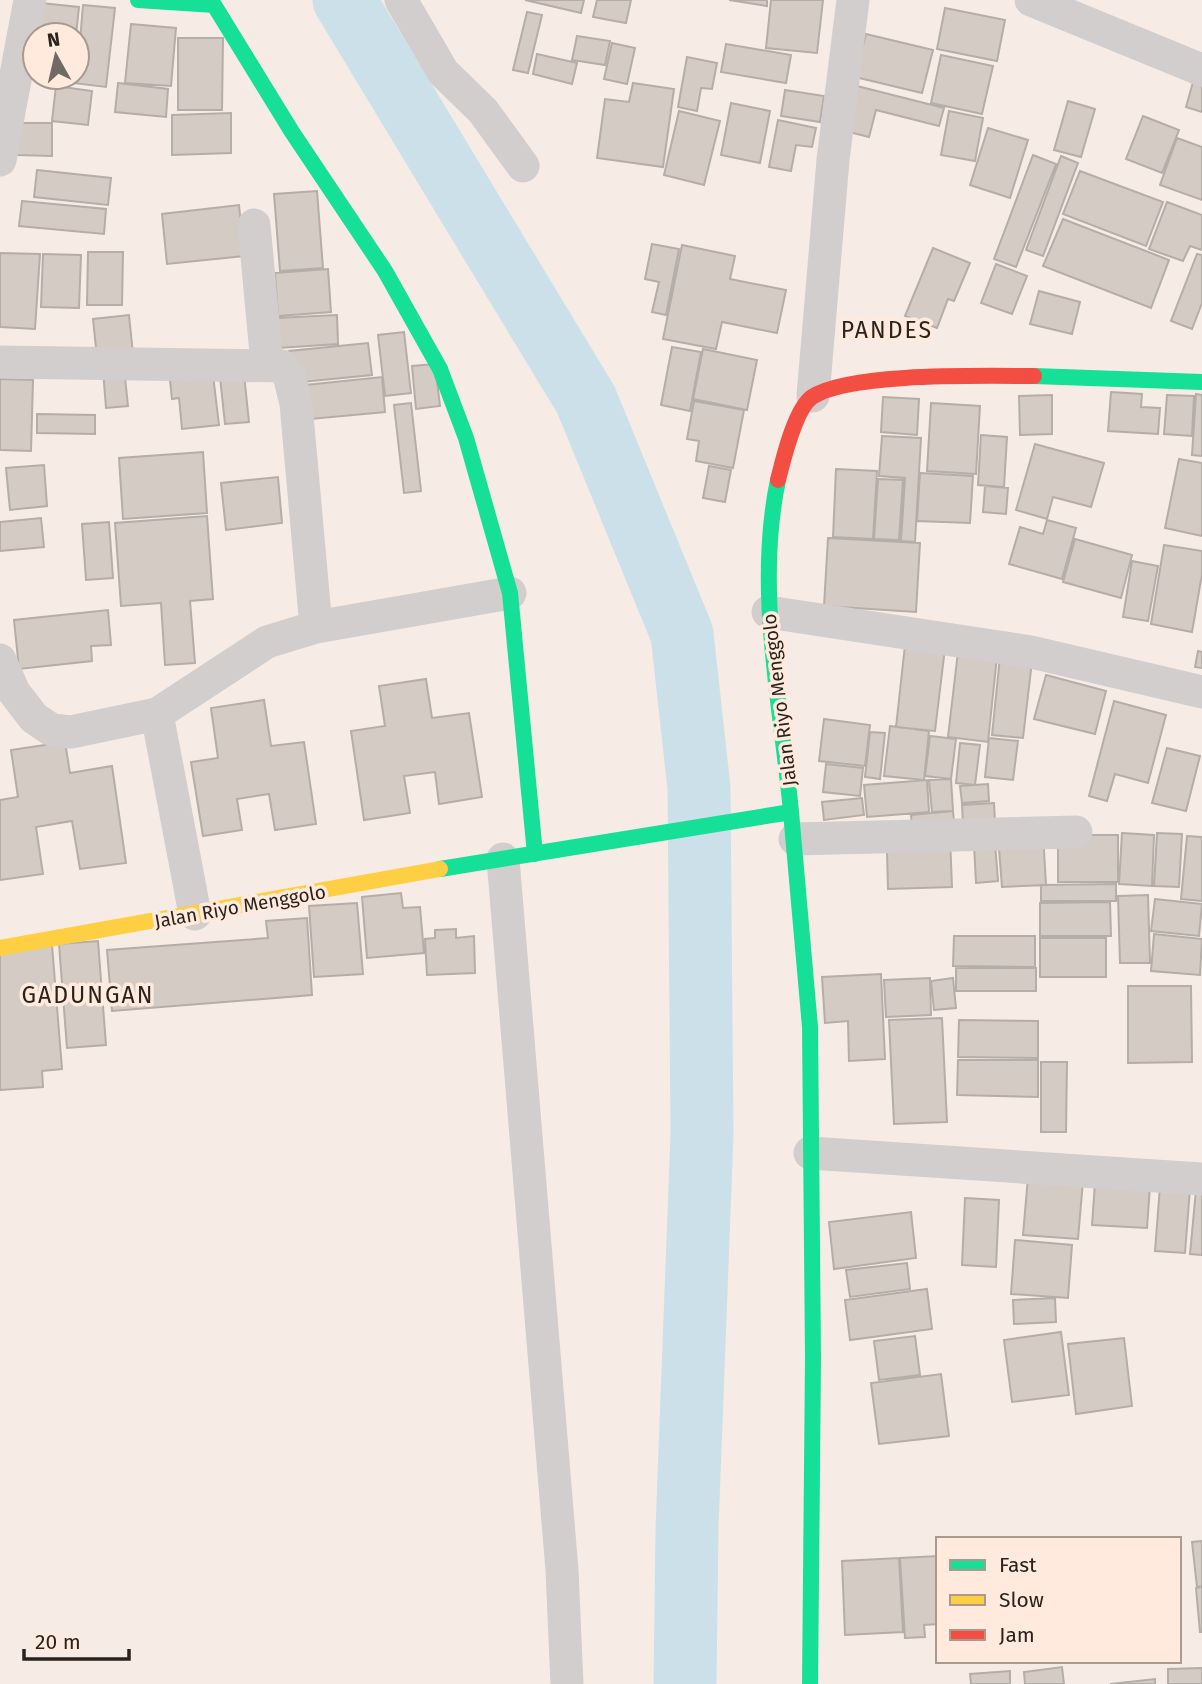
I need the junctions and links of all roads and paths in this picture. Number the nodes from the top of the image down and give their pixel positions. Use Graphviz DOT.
graph roads {
  1 [pos="30,0"];
  2 [pos="138,0"];
  3 [pos="401,0"];
  4 [pos="853,0"];
  5 [pos="1031,0"];
  6 [pos="219,2"];
  7 [pos="1202,70"];
  8 [pos="0,160"];
  9 [pos="523,166"];
  10 [pos="254,225"];
  11 [pos="0,362"];
  12 [pos="267,364"];
  13 [pos="1202,382"];
  14 [pos="813,397"];
  15 [pos="510,593"];
  16 [pos="768,612"];
  17 [pos="316,627"];
  18 [pos="0,660"];
  19 [pos="1202,692"];
  20 [pos="157,714"];
  21 [pos="787,822"];
  22 [pos="1076,832"];
  23 [pos="519,857"];
  24 [pos="195,914"];
  25 [pos="0,948"];
  26 [pos="810,1153"];
  27 [pos="1202,1179"];
  28 [pos="566,1684"];
  29 [pos="810,1684"];
  1 -- 8 [label="street"];
  2 -- 6 [label="street"];
  3 -- 9 [label="street"];
  4 -- 14 [label="street"];
  5 -- 7 [label="street"];
  6 -- 15 [label="street"];
  10 -- 12 [label="street"];
  11 -- 12 [label="street"];
  12 -- 17 [label="street"];
  13 -- 14 [label="street"];
  14 -- 16 [label="street, Jalan Riyo Menggolo"];
  15 -- 17 [label="street"];
  15 -- 23 [label="street"];
  16 -- 19 [label="street"];
  16 -- 21 [label="street, Jalan Riyo Menggolo"];
  17 -- 20 [label="street"];
  18 -- 20 [label="street"];
  20 -- 24 [label="street"];
  21 -- 22 [label="street"];
  21 -- 23 [label="street, Jalan Riyo Menggolo"];
  21 -- 26 [label="street"];
  23 -- 24 [label="street, Jalan Riyo Menggolo"];
  23 -- 28 [label="street"];
  24 -- 25 [label="street, Jalan Riyo Menggolo"];
  26 -- 27 [label="street"];
  26 -- 29 [label="street"];
}
